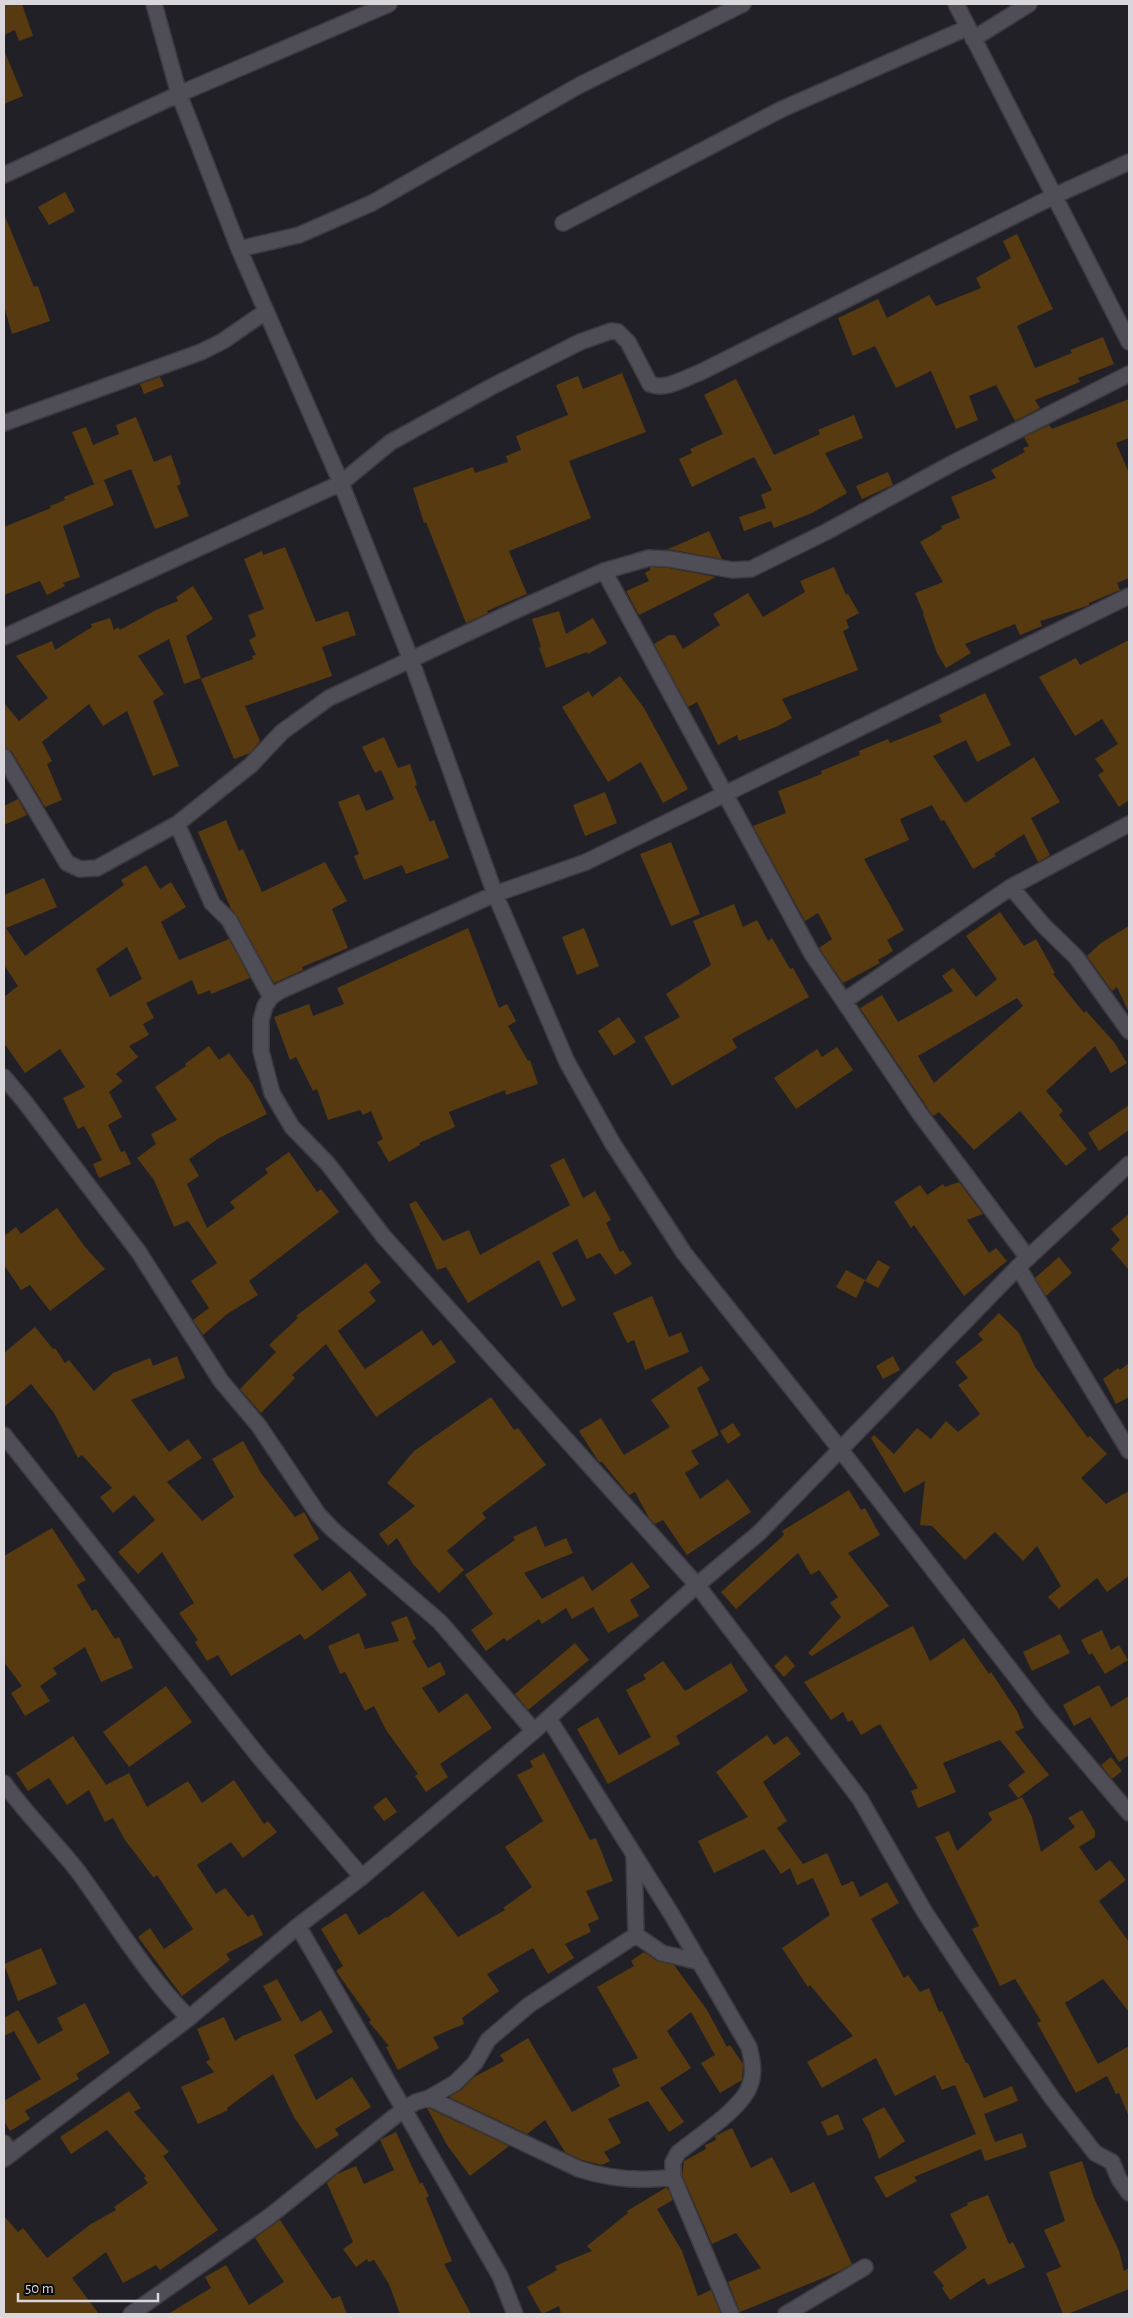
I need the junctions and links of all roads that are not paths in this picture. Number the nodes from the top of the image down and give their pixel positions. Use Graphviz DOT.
graph roads {
  1 [pos="154,4"];
  2 [pos="390,4"];
  3 [pos="743,4"];
  4 [pos="956,4"];
  5 [pos="1029,4"];
  6 [pos="970,33"];
  7 [pos="179,94"];
  8 [pos="1129,162"];
  9 [pos="4,175"];
  10 [pos="1054,196"];
  11 [pos="563,223"];
  12 [pos="239,249"];
  13 [pos="265,312"];
  14 [pos="1129,342"];
  15 [pos="1129,374"];
  16 [pos="4,423"];
  17 [pos="342,483"];
  18 [pos="604,571"];
  19 [pos="1129,596"];
  20 [pos="4,637"];
  21 [pos="411,660"];
  22 [pos="4,757"];
  23 [pos="726,795"];
  24 [pos="178,824"];
  25 [pos="1129,824"];
  26 [pos="1011,887"];
  27 [pos="495,894"];
  28 [pos="271,997"];
  29 [pos="844,1001"];
  30 [pos="1129,1031"];
  31 [pos="4,1077"];
  32 [pos="1129,1164"];
  33 [pos="1023,1263"];
  34 [pos="4,1435"];
  35 [pos="840,1449"];
  36 [pos="1129,1451"];
  37 [pos="697,1585"];
  38 [pos="549,1719"];
  39 [pos="534,1731"];
  40 [pos="4,1783"];
  41 [pos="1129,1813"];
  42 [pos="634,1855"];
  43 [pos="362,1877"];
  44 [pos="298,1926"];
  45 [pos="636,1935"];
  46 [pos="700,1962"];
  47 [pos="189,2018"];
  48 [pos="429,2098"];
  49 [pos="404,2109"];
  50 [pos="6,2152"];
  51 [pos="673,2177"];
  52 [pos="1129,2194"];
  53 [pos="866,2267"];
  54 [pos="131,2314"];
  55 [pos="515,2314"];
  56 [pos="731,2314"];
  57 [pos="786,2314"];
  1 -- 7 [label="street"];
  2 -- 7 [label="street"];
  3 -- 12 [label="street"];
  4 -- 6 [label="street"];
  5 -- 6 [label="street"];
  6 -- 10 [label="street"];
  6 -- 11 [label="street"];
  7 -- 9 [label="street"];
  7 -- 12 [label="street"];
  8 -- 10 [label="street"];
  10 -- 14 [label="street"];
  10 -- 17 [label="street"];
  12 -- 13 [label="street"];
  13 -- 16 [label="street"];
  13 -- 17 [label="street"];
  15 -- 18 [label="street"];
  17 -- 20 [label="street"];
  17 -- 21 [label="street"];
  18 -- 21 [label="street"];
  18 -- 23 [label="street"];
  19 -- 23 [label="street"];
  21 -- 24 [label="street"];
  21 -- 27 [label="street"];
  22 -- 24 [label="street"];
  23 -- 27 [label="street"];
  23 -- 29 [label="street"];
  24 -- 28 [label="street"];
  25 -- 26 [label="street"];
  26 -- 29 [label="street"];
  26 -- 30 [label="street"];
  27 -- 28 [label="street"];
  27 -- 35 [label="street"];
  28 -- 37 [label="street"];
  29 -- 33 [label="street"];
  31 -- 39 [label="street"];
  32 -- 33 [label="street"];
  33 -- 35 [label="street"];
  33 -- 36 [label="street"];
  34 -- 43 [label="street"];
  35 -- 37 [label="street"];
  35 -- 41 [label="street"];
  37 -- 38 [label="street"];
  37 -- 52 [label="street"];
  38 -- 39 [label="street"];
  38 -- 42 [label="street"];
  39 -- 43 [label="street"];
  40 -- 47 [label="street"];
  42 -- 45 [label="street"];
  42 -- 46 [label="street"];
  43 -- 44 [label="street"];
  44 -- 47 [label="street"];
  44 -- 49 [label="street"];
  45 -- 46 [label="street"];
  45 -- 48 [label="street"];
  46 -- 51 [label="street"];
  47 -- 50 [label="street"];
  48 -- 49 [label="street"];
  48 -- 51 [label="street"];
  49 -- 54 [label="street"];
  49 -- 55 [label="street"];
  51 -- 56 [label="street"];
  53 -- 57 [label="street"];
}
